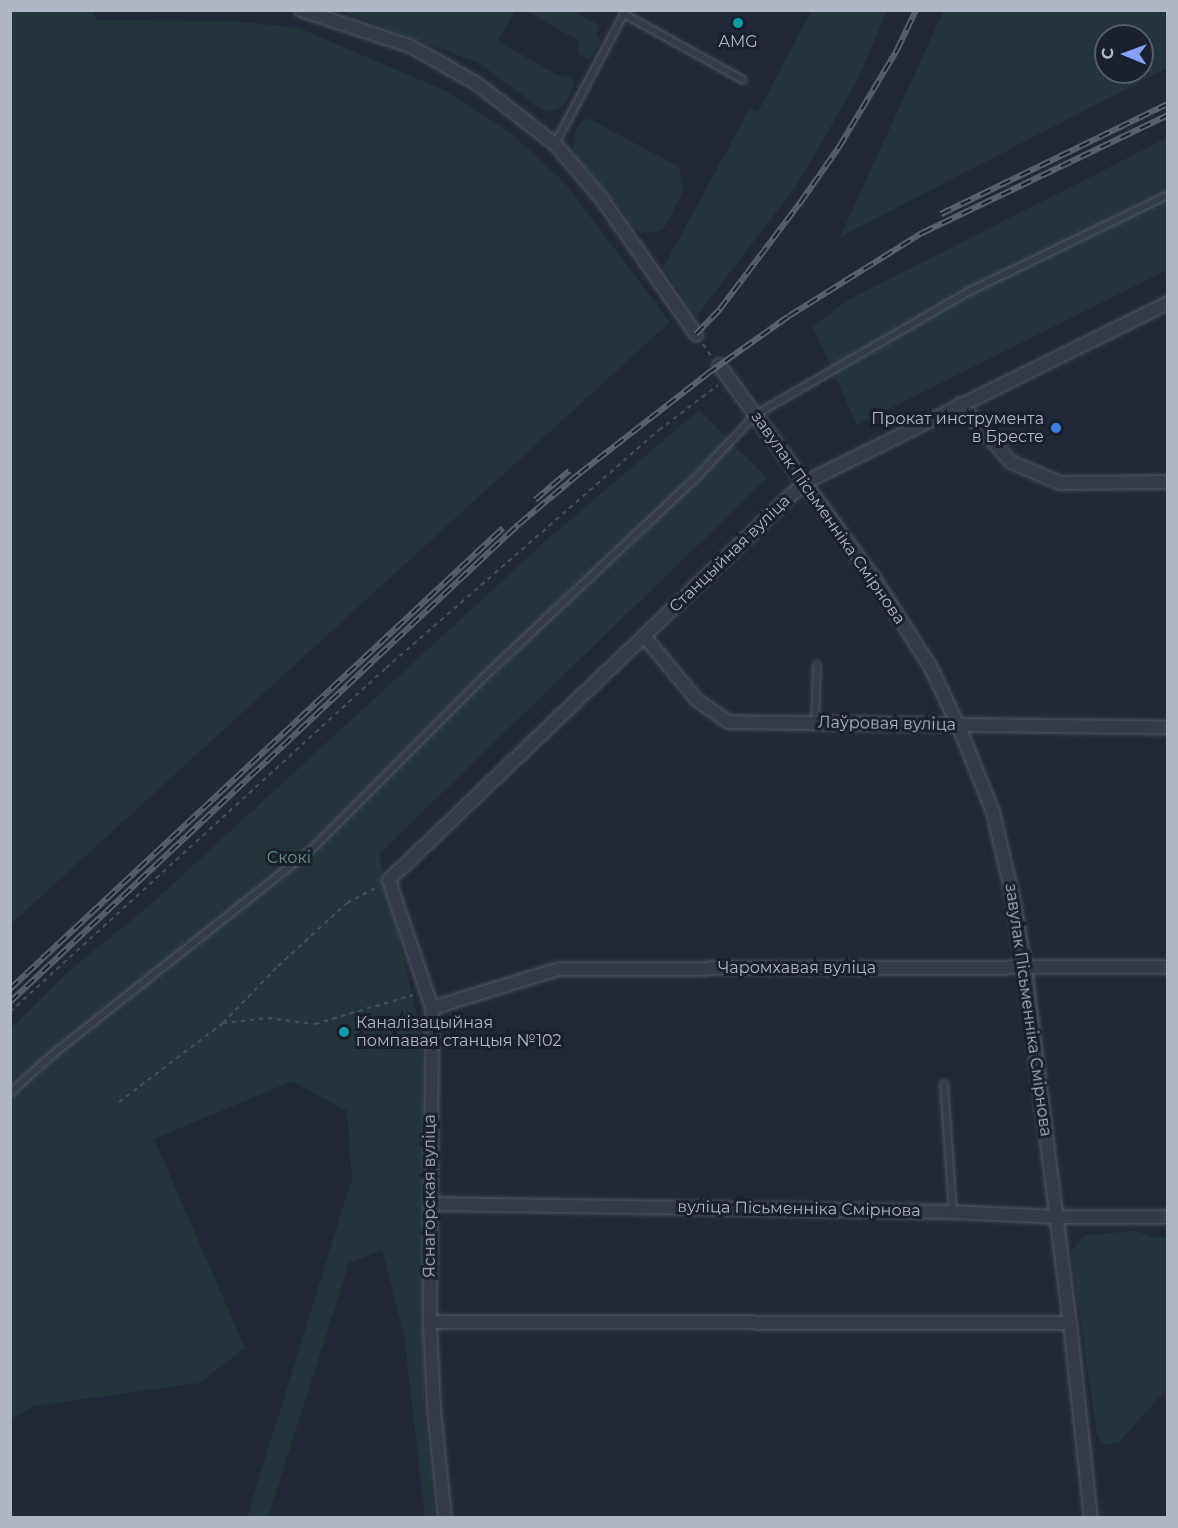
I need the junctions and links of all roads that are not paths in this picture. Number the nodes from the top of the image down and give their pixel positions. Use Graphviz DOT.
graph roads {
  1 [pos="301,10"];
  2 [pos="625,12"];
  3 [pos="743,80"];
  4 [pos="555,144"];
  5 [pos="1167,195"];
  6 [pos="1167,303"];
  7 [pos="696,334"];
  8 [pos="719,365"];
  9 [pos="960,404"];
  10 [pos="755,416"];
  11 [pos="1167,482"];
  12 [pos="804,483"];
  13 [pos="644,636"];
  14 [pos="817,665"];
  15 [pos="814,723"];
  16 [pos="959,726"];
  17 [pos="1167,727"];
  18 [pos="389,880"];
  19 [pos="1167,967"];
  20 [pos="1024,968"];
  21 [pos="432,1008"];
  22 [pos="944,1084"];
  23 [pos="10,1093"];
  24 [pos="430,1204"];
  25 [pos="953,1212"];
  26 [pos="1057,1217"];
  27 [pos="1167,1217"];
  28 [pos="430,1322"];
  29 [pos="1070,1323"];
  30 [pos="446,1518"];
  31 [pos="1091,1518"];
  1 -- 4 [label="street"];
  2 -- 3 [label="lane"];
  2 -- 4 [label="lane"];
  4 -- 7 [label="street"];
  5 -- 10 [label="lane"];
  6 -- 9 [label="street, Станцыйная вуліца"];
  8 -- 10 [label="street, завулак Пісьменніка Смірнова"];
  9 -- 11 [label="street"];
  9 -- 12 [label="street, Станцыйная вуліца"];
  10 -- 12 [label="street, завулак Пісьменніка Смірнова"];
  10 -- 23 [label="lane"];
  12 -- 13 [label="street, Станцыйная вуліца"];
  12 -- 16 [label="street, завулак Пісьменніка Смірнова"];
  13 -- 15 [label="street, Лаўровая вуліца"];
  13 -- 18 [label="street, Станцыйная вуліца"];
  14 -- 15 [label="lane"];
  15 -- 16 [label="street, Лаўровая вуліца"];
  16 -- 17 [label="street, Лаўровая вуліца"];
  16 -- 20 [label="street, завулак Пісьменніка Смірнова"];
  18 -- 21 [label="street, Яснагорская вуліца"];
  19 -- 20 [label="street, Чаромхавая вуліца"];
  20 -- 21 [label="street, Чаромхавая вуліца"];
  20 -- 26 [label="street, завулак Пісьменніка Смірнова"];
  21 -- 24 [label="street, Яснагорская вуліца"];
  22 -- 25 [label="lane"];
  24 -- 25 [label="street, вуліца Пісьменніка Смірнова"];
  24 -- 28 [label="street, Яснагорская вуліца"];
  25 -- 26 [label="street, вуліца Пісьменніка Смірнова"];
  26 -- 27 [label="street, вуліца Пісьменніка Смірнова"];
  26 -- 29 [label="street, завулак Пісьменніка Смірнова"];
  28 -- 29 [label="street"];
  28 -- 30 [label="street, Яснагорская вуліца"];
  29 -- 31 [label="street, завулак Пісьменніка Смірнова"];
}
